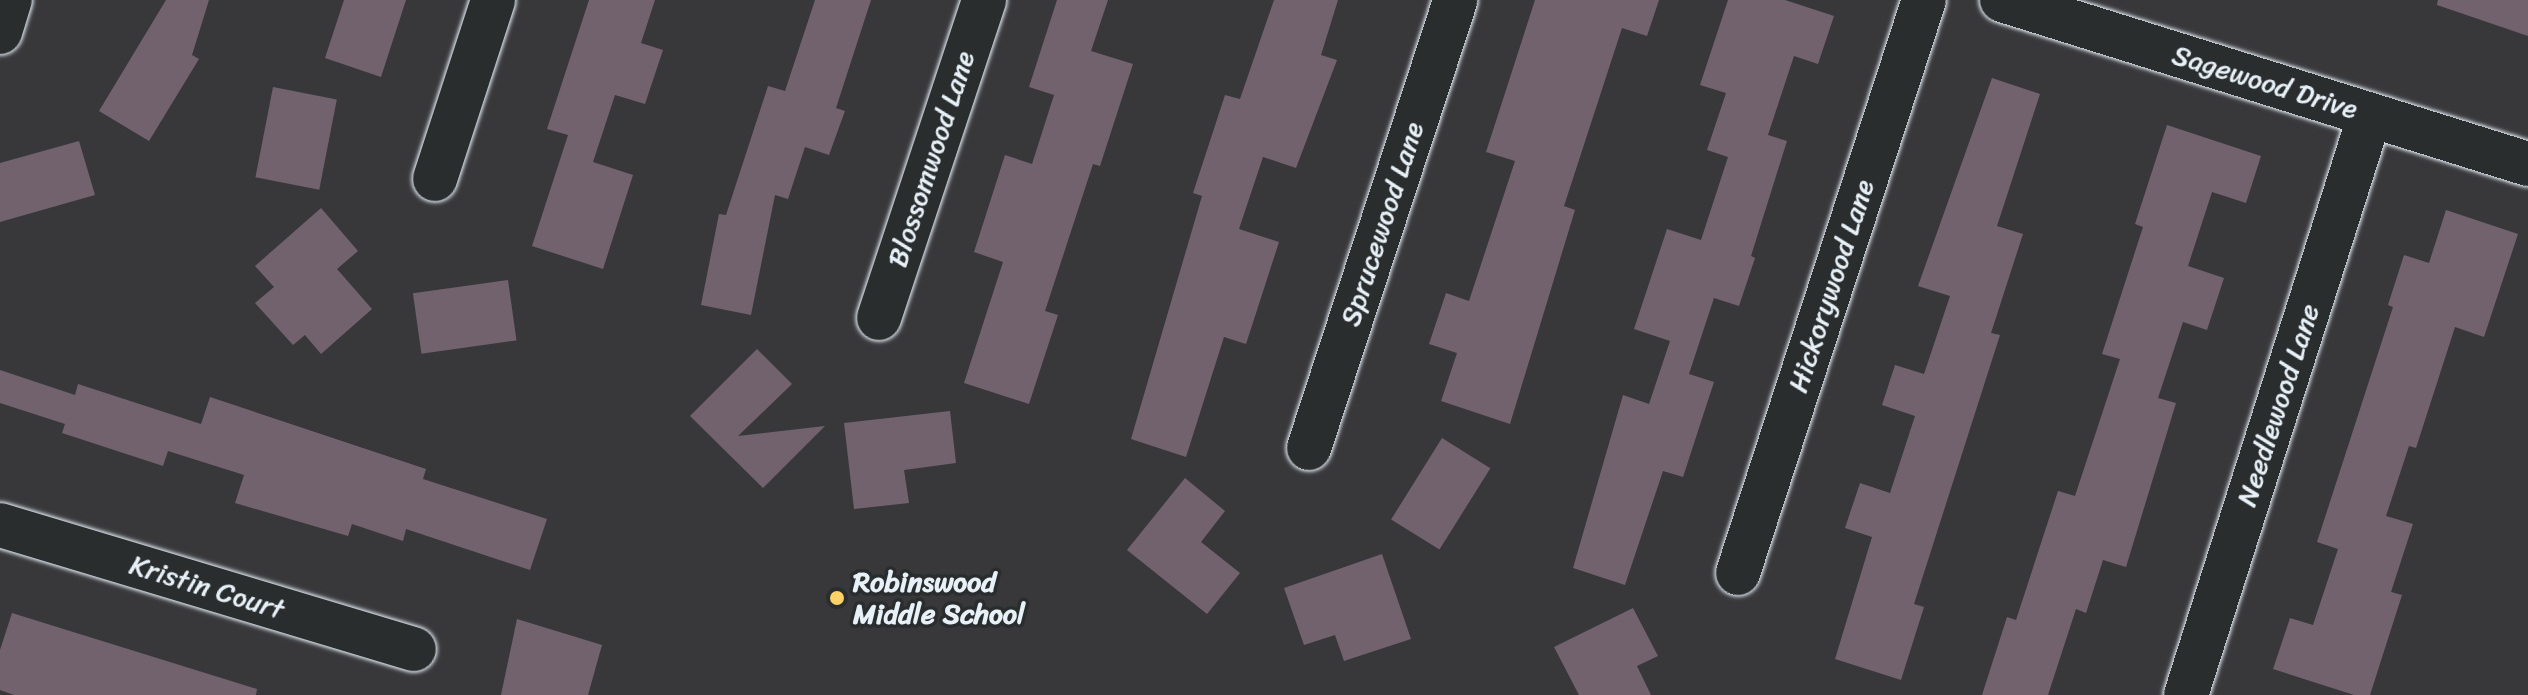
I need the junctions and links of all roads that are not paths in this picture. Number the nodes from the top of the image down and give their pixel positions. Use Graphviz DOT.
graph roads {
  1 [pos="10,0"];
  2 [pos="493,0"];
  3 [pos="984,0"];
  4 [pos="1455,0"];
  5 [pos="1924,0"];
  6 [pos="2002,0"];
  7 [pos="0,32"];
  8 [pos="2370,115"];
  9 [pos="2528,164"];
  10 [pos="435,179"];
  11 [pos="879,318"];
  12 [pos="1309,448"];
  13 [pos="0,525"];
  14 [pos="1738,573"];
  15 [pos="414,649"];
  16 [pos="2186,695"];
  1 -- 7 [label="street"];
  2 -- 10 [label="street"];
  3 -- 11 [label="street, Blossomwood Lane"];
  4 -- 12 [label="street, Sprucewood Lane"];
  5 -- 14 [label="street, Hickorywood Lane"];
  6 -- 8 [label="street, Sagewood Drive"];
  8 -- 9 [label="street, Sagewood Drive"];
  8 -- 16 [label="street, Needlewood Lane"];
  13 -- 15 [label="street, Kristin Court"];
}
